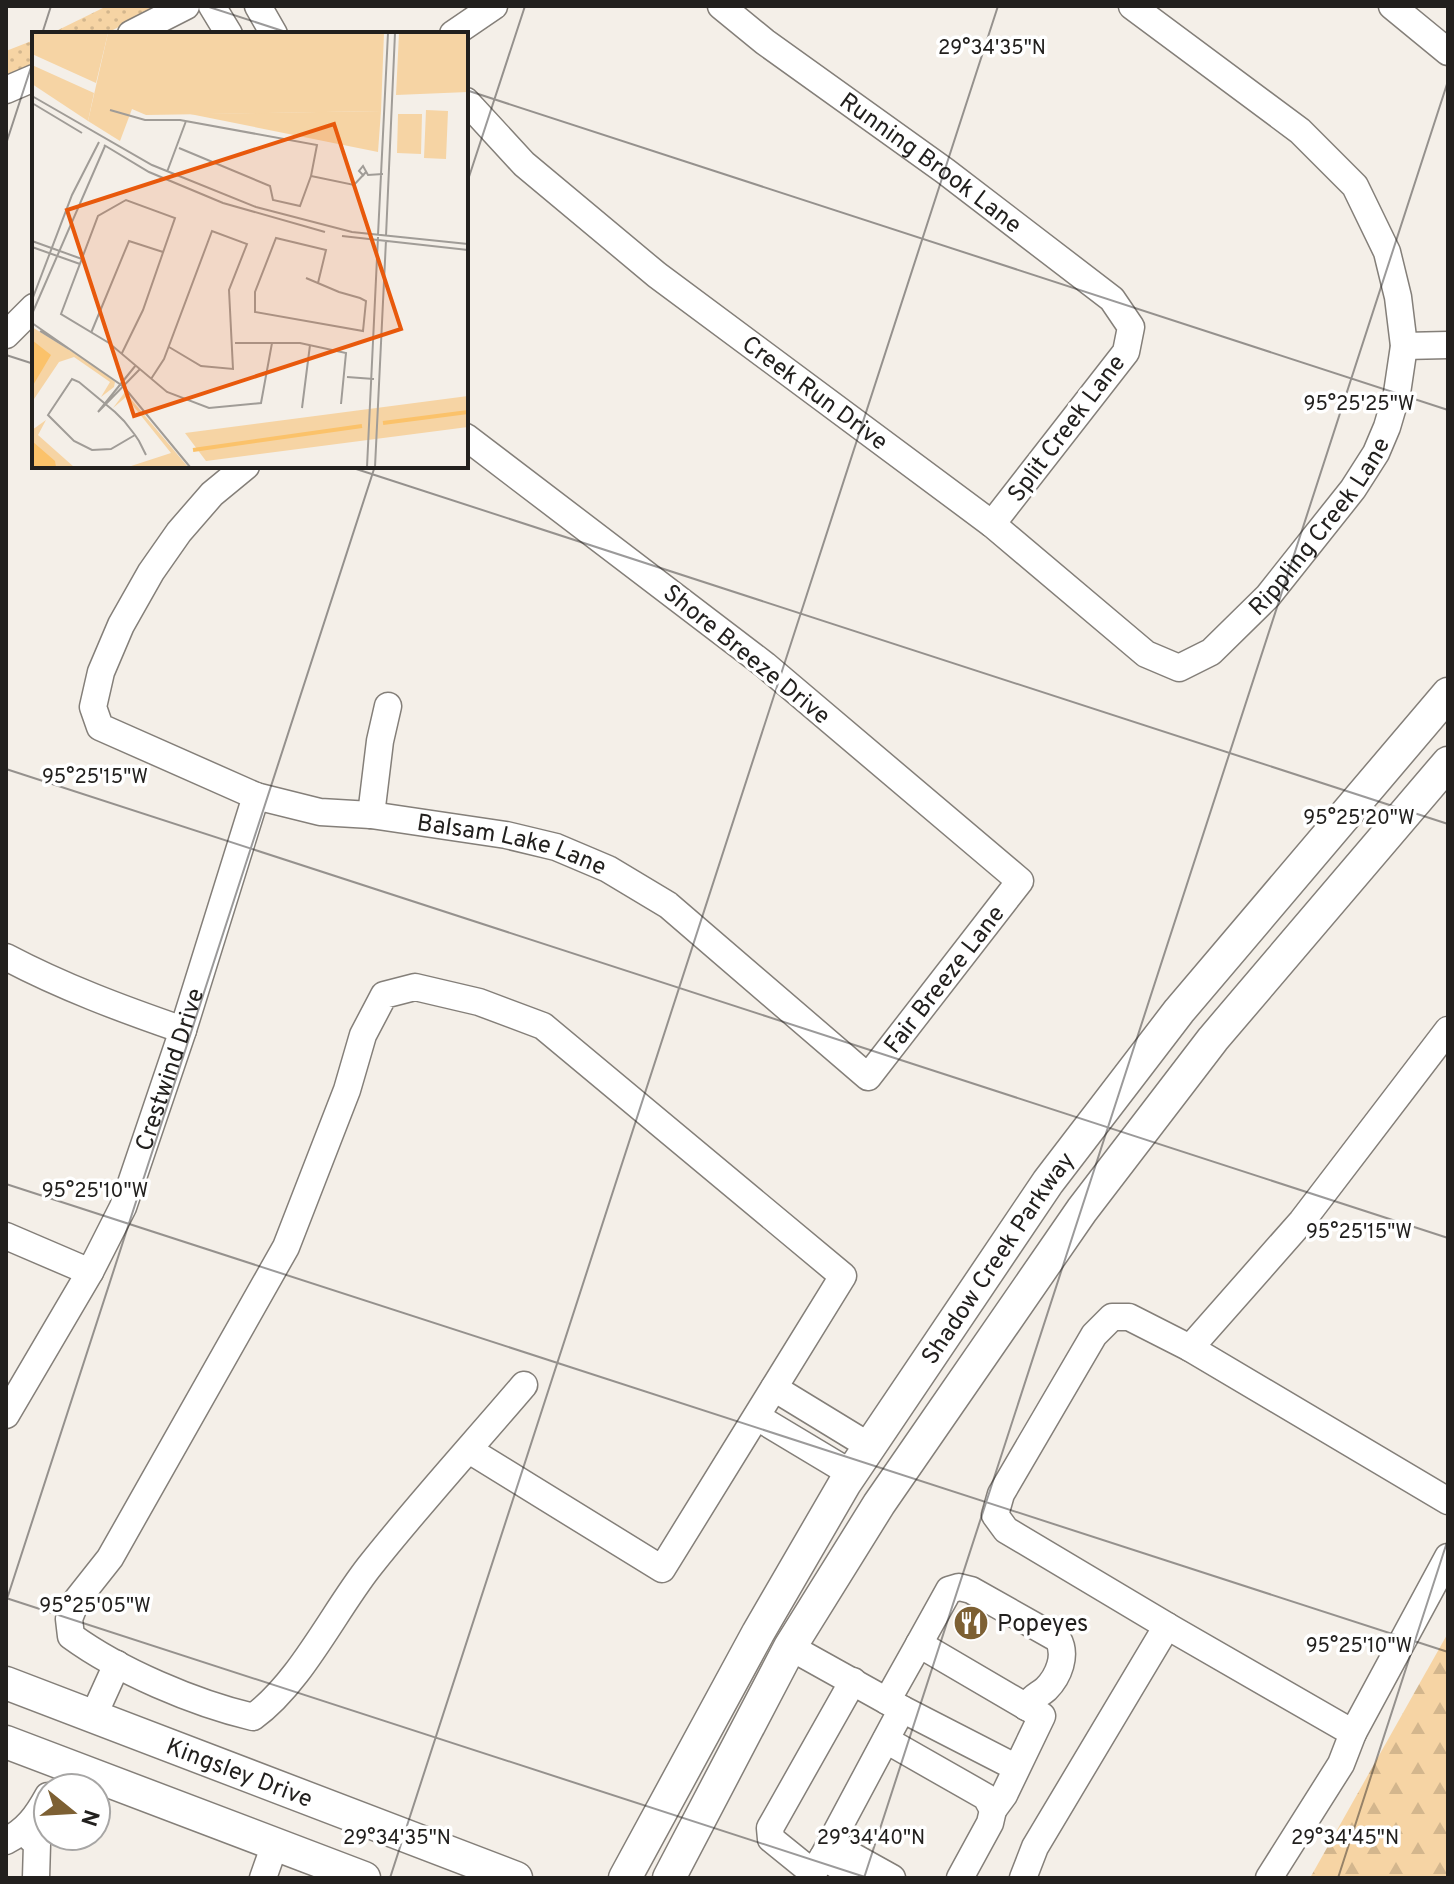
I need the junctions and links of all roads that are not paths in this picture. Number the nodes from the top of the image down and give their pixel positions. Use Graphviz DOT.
graph roads {
  1 [pos="186,6"];
  2 [pos="212,6"];
  3 [pos="258,6"];
  4 [pos="494,6"];
  5 [pos="721,6"];
  6 [pos="1132,6"];
  7 [pos="1392,6"];
  8 [pos="135,32"];
  9 [pos="228,32"];
  10 [pos="273,32"];
  11 [pos="456,32"];
  12 [pos="1448,52"];
  13 [pos="32,79"];
  14 [pos="6,90"];
  15 [pos="468,103"];
  16 [pos="32,309"];
  17 [pos="1131,327"];
  18 [pos="6,335"];
  19 [pos="1448,345"];
  20 [pos="1404,346"];
  21 [pos="468,439"];
  22 [pos="244,468"];
  23 [pos="992,524"];
  24 [pos="1179,668"];
  25 [pos="1448,694"];
  26 [pos="388,706"];
  27 [pos="1448,763"];
  28 [pos="256,796"];
  29 [pos="371,815"];
  30 [pos="1020,881"];
  31 [pos="6,957"];
  32 [pos="183,1030"];
  33 [pos="1448,1030"];
  34 [pos="868,1077"];
  35 [pos="6,1236"];
  36 [pos="90,1272"];
  37 [pos="1190,1348"];
  38 [pos="524,1385"];
  39 [pos="774,1388"];
  40 [pos="6,1415"];
  41 [pos="757,1417"];
  42 [pos="869,1446"];
  43 [pos="469,1450"];
  44 [pos="852,1474"];
  45 [pos="1448,1501"];
  46 [pos="1448,1557"];
  47 [pos="1167,1626"];
  48 [pos="919,1644"];
  49 [pos="790,1647"];
  50 [pos="117,1664"];
  51 [pos="853,1681"];
  52 [pos="6,1683"];
  53 [pos="894,1705"];
  54 [pos="1026,1707"];
  55 [pos="93,1717"];
  56 [pos="1353,1733"];
  57 [pos="886,1740"];
  58 [pos="6,1742"];
  59 [pos="1015,1767"];
  60 [pos="51,1772"];
  61 [pos="69,1772"];
  62 [pos="112,1795"];
  63 [pos="993,1810"];
  64 [pos="28,1837"];
  65 [pos="275,1844"];
  66 [pos="6,1858"];
  67 [pos="819,1863"];
  68 [pos="36,1878"];
  69 [pos="263,1878"];
  70 [pos="364,1878"];
  71 [pos="516,1878"];
  72 [pos="625,1878"];
  73 [pos="669,1878"];
  74 [pos="859,1878"];
  75 [pos="892,1878"];
  76 [pos="960,1878"];
  77 [pos="1023,1878"];
  78 [pos="1269,1878"];
  1 -- 8 [label="street"];
  2 -- 9 [label="street"];
  3 -- 10 [label="street"];
  4 -- 11 [label="street"];
  5 -- 17 [label="street, Running Brook Lane"];
  6 -- 20 [label="street, Rippling Creek Lane"];
  7 -- 12 [label="street"];
  13 -- 14 [label="street"];
  15 -- 23 [label="street, Creek Run Drive"];
  16 -- 18 [label="street"];
  17 -- 23 [label="street, Split Creek Lane"];
  19 -- 20 [label="street"];
  20 -- 24 [label="street, Rippling Creek Lane"];
  21 -- 30 [label="street, Shore Breeze Drive"];
  22 -- 28 [label="street, Balsam Lake Lane"];
  23 -- 24 [label="street, Creek Run Drive"];
  25 -- 42 [label="main road, Shadow Creek Parkway"];
  26 -- 29 [label="street"];
  27 -- 49 [label="main road, Shadow Creek Parkway"];
  28 -- 29 [label="street, Balsam Lake Lane"];
  28 -- 32 [label="street, Crestwind Drive"];
  29 -- 34 [label="street, Balsam Lake Lane"];
  30 -- 34 [label="street, Fair Breeze Lane"];
  31 -- 32 [label="street"];
  32 -- 36 [label="street, Crestwind Drive"];
  33 -- 37 [label="street"];
  35 -- 36 [label="street"];
  36 -- 40 [label="street, Crestwind Drive"];
  37 -- 45 [label="street"];
  37 -- 47 [label="street"];
  38 -- 43 [label="street"];
  39 -- 41 [label="street"];
  39 -- 42 [label="street"];
  39 -- 50 [label="street"];
  41 -- 43 [label="street"];
  41 -- 44 [label="street"];
  42 -- 44 [label="main road, Shadow Creek Parkway"];
  43 -- 50 [label="street"];
  44 -- 72 [label="main road, Shadow Creek Parkway"];
  46 -- 56 [label="street"];
  47 -- 56 [label="street"];
  47 -- 77 [label="street"];
  48 -- 53 [label="street"];
  48 -- 54 [label="street"];
  48 -- 54 [label="street"];
  49 -- 51 [label="street"];
  49 -- 73 [label="main road, Shadow Creek Parkway"];
  50 -- 55 [label="street"];
  51 -- 53 [label="street"];
  51 -- 67 [label="street"];
  52 -- 55 [label="main road, Kingsley Drive"];
  53 -- 57 [label="street"];
  53 -- 59 [label="street"];
  54 -- 59 [label="street"];
  55 -- 61 [label="main road"];
  55 -- 71 [label="main road, Kingsley Drive"];
  56 -- 78 [label="street"];
  57 -- 63 [label="street"];
  57 -- 67 [label="street"];
  58 -- 60 [label="main road"];
  59 -- 63 [label="street"];
  62 -- 65 [label="main road"];
  63 -- 76 [label="street"];
  64 -- 66 [label="street"];
  64 -- 68 [label="street"];
  65 -- 69 [label="street"];
  65 -- 70 [label="main road"];
  67 -- 74 [label="street"];
  67 -- 75 [label="street"];
}
